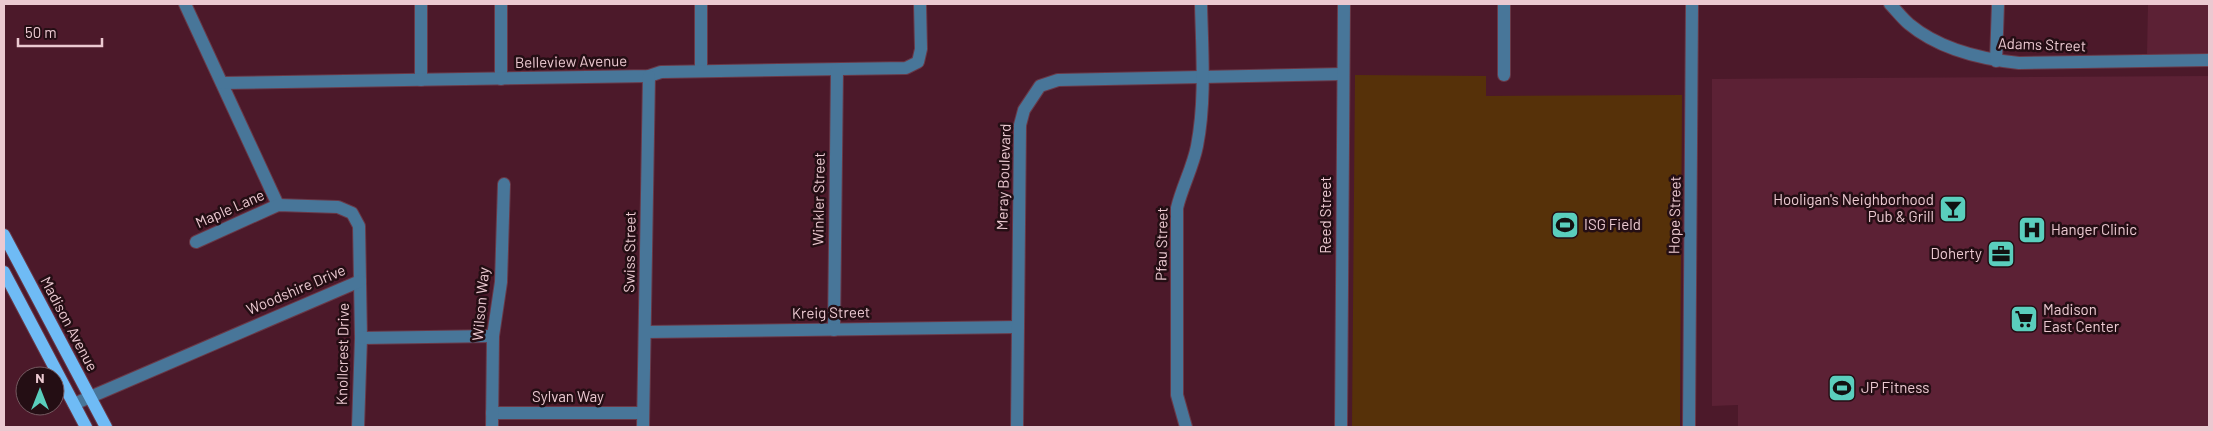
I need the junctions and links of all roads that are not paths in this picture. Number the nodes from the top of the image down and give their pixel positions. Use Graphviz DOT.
graph roads {
  1 [pos="185,4"];
  2 [pos="421,4"];
  3 [pos="501,4"];
  4 [pos="701,4"];
  5 [pos="920,4"];
  6 [pos="1201,4"];
  7 [pos="1344,4"];
  8 [pos="1504,4"];
  9 [pos="1692,4"];
  10 [pos="1890,4"];
  11 [pos="1998,4"];
  12 [pos="2209,60"];
  13 [pos="1996,61"];
  14 [pos="837,70"];
  15 [pos="701,71"];
  16 [pos="1342,74"];
  17 [pos="1504,75"];
  18 [pos="648,76"];
  19 [pos="1202,76"];
  20 [pos="501,79"];
  21 [pos="420,80"];
  22 [pos="222,82"];
  23 [pos="504,184"];
  24 [pos="278,205"];
  25 [pos="4,235"];
  26 [pos="196,242"];
  27 [pos="4,272"];
  28 [pos="360,281"];
  29 [pos="1018,327"];
  30 [pos="834,330"];
  31 [pos="646,332"];
  32 [pos="493,336"];
  33 [pos="361,338"];
  34 [pos="90,396"];
  35 [pos="74,404"];
  36 [pos="492,413"];
  37 [pos="643,413"];
  38 [pos="86,427"];
  39 [pos="106,427"];
  40 [pos="358,427"];
  41 [pos="492,427"];
  42 [pos="643,427"];
  43 [pos="1017,427"];
  44 [pos="1186,427"];
  45 [pos="1341,427"];
  46 [pos="1689,427"];
  1 -- 22 [label="street"];
  2 -- 21 [label="street"];
  3 -- 20 [label="street"];
  4 -- 15 [label="street"];
  5 -- 14 [label="street, Belleview Avenue"];
  6 -- 19 [label="street, Pfau Street"];
  7 -- 16 [label="street, Reed Street"];
  8 -- 17 [label="street"];
  9 -- 46 [label="street, Hope Street"];
  10 -- 13 [label="street, Adams Street"];
  11 -- 13 [label="street"];
  12 -- 13 [label="street, Adams Street"];
  14 -- 15 [label="street, Belleview Avenue"];
  14 -- 30 [label="street, Winkler Street"];
  15 -- 18 [label="street, Belleview Avenue"];
  16 -- 19 [label="street, Meray Boulevard"];
  16 -- 45 [label="street, Reed Street"];
  18 -- 20 [label="street, Belleview Avenue"];
  18 -- 31 [label="street, Swiss Street"];
  19 -- 29 [label="street, Meray Boulevard"];
  19 -- 44 [label="street, Pfau Street"];
  20 -- 21 [label="street, Belleview Avenue"];
  21 -- 22 [label="street, Belleview Avenue"];
  22 -- 24 [label="street"];
  23 -- 32 [label="street, Wilson Way"];
  24 -- 26 [label="street, Maple Lane"];
  24 -- 28 [label="street, Woodshire Drive"];
  25 -- 34 [label="main road, Madison Avenue"];
  27 -- 35 [label="main road"];
  28 -- 33 [label="street, Knollcrest Drive"];
  28 -- 34 [label="street, Woodshire Drive"];
  29 -- 30 [label="street, Kreig Street"];
  29 -- 43 [label="street, Meray Boulevard"];
  30 -- 31 [label="street, Kreig Street"];
  31 -- 37 [label="street, Swiss Street"];
  32 -- 33 [label="street"];
  32 -- 36 [label="street, Wilson Way"];
  33 -- 40 [label="street, Knollcrest Drive"];
  34 -- 35 [label="street, Woodshire Drive"];
  34 -- 39 [label="main road, Madison Avenue"];
  35 -- 38 [label="main road"];
  36 -- 37 [label="street, Sylvan Way"];
  36 -- 41 [label="street, Wilson Way"];
  37 -- 42 [label="street, Swiss Street"];
}
